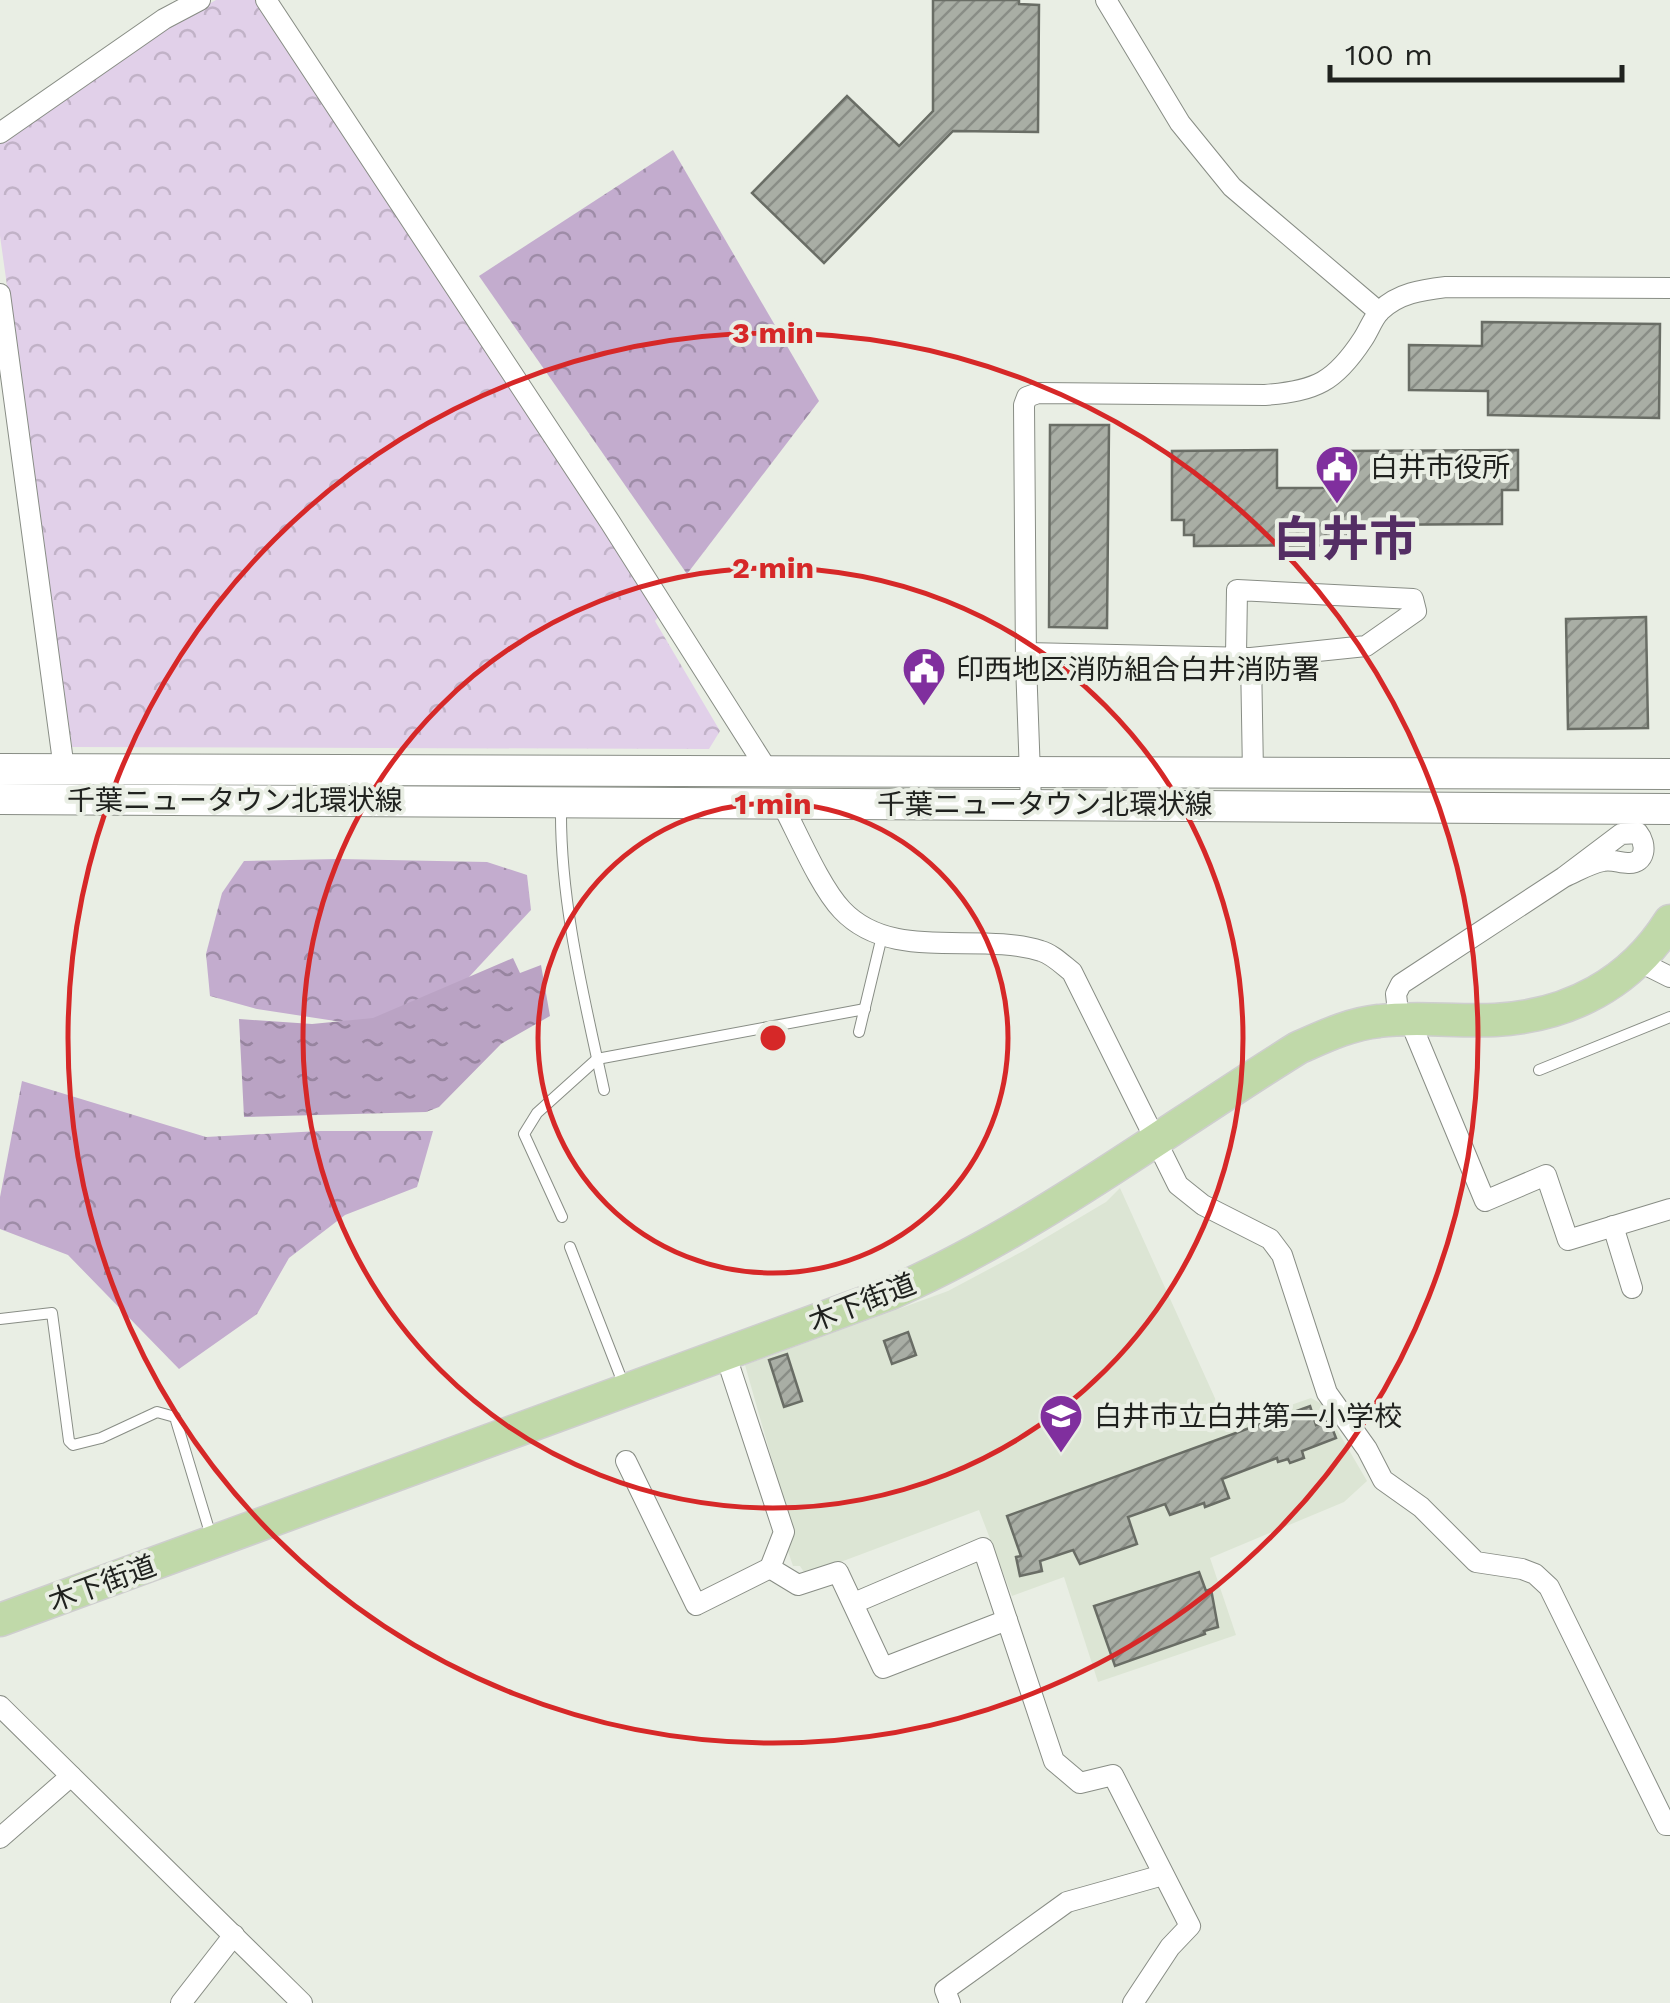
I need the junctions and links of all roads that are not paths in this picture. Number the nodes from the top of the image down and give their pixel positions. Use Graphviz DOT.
graph roads {
  1 [pos="200,0"];
  2 [pos="266,0"];
  3 [pos="1106,0"];
  4 [pos="0,134"];
  5 [pos="1670,288"];
  6 [pos="0,294"];
  7 [pos="1379,312"];
  8 [pos="1026,653"];
  9 [pos="1244,656"];
  10 [pos="0,769"];
  11 [pos="64,769"];
  12 [pos="768,771"];
  13 [pos="1031,772"];
  14 [pos="1253,772"];
  15 [pos="1670,774"];
  16 [pos="0,799"];
  17 [pos="561,802"];
  18 [pos="781,802"];
  19 [pos="1031,803"];
  20 [pos="1670,809"];
  21 [pos="1564,877"];
  22 [pos="1670,921"];
  23 [pos="882,936"];
  24 [pos="1640,962"];
  25 [pos="1670,977"];
  26 [pos="864,1009"];
  27 [pos="1670,1017"];
  28 [pos="1405,1021"];
  29 [pos="859,1032"];
  30 [pos="597,1059"];
  31 [pos="1539,1070"];
  32 [pos="604,1090"];
  33 [pos="1155,1140"];
  34 [pos="1670,1209"];
  35 [pos="562,1217"];
  36 [pos="1614,1226"];
  37 [pos="570,1247"];
  38 [pos="1632,1288"];
  39 [pos="0,1319"];
  40 [pos="726,1353"];
  41 [pos="625,1389"];
  42 [pos="626,1461"];
  43 [pos="213,1542"];
  44 [pos="770,1568"];
  45 [pos="854,1603"];
  46 [pos="0,1620"];
  47 [pos="1007,1620"];
  48 [pos="0,1706"];
  49 [pos="72,1776"];
  50 [pos="1670,1825"];
  51 [pos="0,1838"];
  52 [pos="1163,1874"];
  53 [pos="234,1936"];
  54 [pos="181,2003"];
  55 [pos="302,2003"];
  56 [pos="950,2003"];
  57 [pos="1133,2003"];
  1 -- 4 [label="street"];
  2 -- 12 [label="street"];
  3 -- 7 [label="street"];
  5 -- 7 [label="street"];
  6 -- 11 [label="street"];
  7 -- 8 [label="street"];
  8 -- 9 [label="street"];
  8 -- 13 [label="street"];
  9 -- 9 [label="street"];
  9 -- 14 [label="street"];
  10 -- 11 [label="main road, 千葉ニュータウン北環状線"];
  11 -- 12 [label="main road, 千葉ニュータウン北環状線"];
  12 -- 13 [label="main road, 千葉ニュータウン北環状線"];
  13 -- 14 [label="main road, 千葉ニュータウン北環状線"];
  13 -- 19 [label="street"];
  14 -- 15 [label="main road, 千葉ニュータウン北環状線"];
  16 -- 17 [label="main road, 千葉ニュータウン北環状線"];
  17 -- 18 [label="main road, 千葉ニュータウン北環状線"];
  17 -- 30 [label="lane"];
  18 -- 19 [label="main road, 千葉ニュータウン北環状線"];
  18 -- 23 [label="street"];
  19 -- 20 [label="main road, 千葉ニュータウン北環状線"];
  21 -- 28 [label="street"];
  22 -- 24 [label="main road, 木下街道"];
  23 -- 26 [label="lane"];
  23 -- 33 [label="street"];
  24 -- 25 [label="street"];
  24 -- 28 [label="main road, 木下街道"];
  26 -- 29 [label="lane"];
  26 -- 30 [label="lane"];
  27 -- 31 [label="lane"];
  28 -- 33 [label="main road, 木下街道"];
  28 -- 36 [label="street"];
  30 -- 32 [label="lane"];
  30 -- 35 [label="lane"];
  33 -- 40 [label="main road, 木下街道"];
  33 -- 50 [label="street"];
  34 -- 36 [label="street"];
  36 -- 38 [label="street"];
  37 -- 41 [label="lane"];
  39 -- 43 [label="lane"];
  40 -- 41 [label="main road, 木下街道"];
  40 -- 44 [label="street"];
  41 -- 43 [label="main road, 木下街道"];
  42 -- 44 [label="street"];
  43 -- 46 [label="main road, 木下街道"];
  44 -- 45 [label="street"];
  45 -- 47 [label="street"];
  45 -- 47 [label="street"];
  47 -- 52 [label="street"];
  48 -- 49 [label="street"];
  49 -- 51 [label="street"];
  49 -- 53 [label="street"];
  52 -- 56 [label="street"];
  52 -- 57 [label="street"];
  53 -- 54 [label="street"];
  53 -- 55 [label="street"];
}
